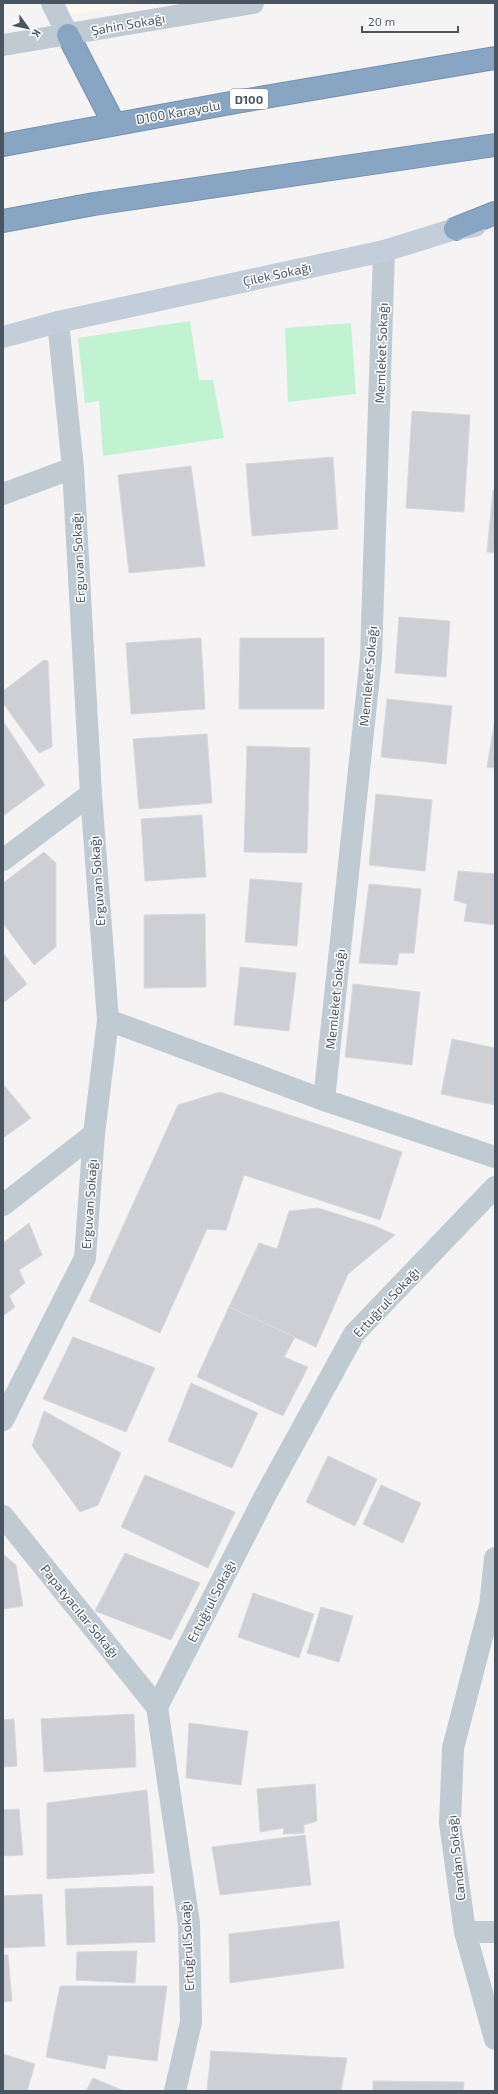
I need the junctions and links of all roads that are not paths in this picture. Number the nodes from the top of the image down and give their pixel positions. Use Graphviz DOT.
graph roads {
  1 [pos="253,3"];
  2 [pos="59,6"];
  3 [pos="68,35"];
  4 [pos="3,45"];
  5 [pos="495,58"];
  6 [pos="114,124"];
  7 [pos="495,144"];
  8 [pos="3,145"];
  9 [pos="495,213"];
  10 [pos="3,221"];
  11 [pos="495,223"];
  12 [pos="455,229"];
  13 [pos="384,251"];
  14 [pos="58,322"];
  15 [pos="3,337"];
  16 [pos="73,468"];
  17 [pos="3,494"];
  18 [pos="91,794"];
  19 [pos="3,860"];
  20 [pos="108,1020"];
  21 [pos="324,1100"];
  22 [pos="94,1134"];
  23 [pos="495,1157"];
  24 [pos="495,1187"];
  25 [pos="3,1205"];
  26 [pos="3,1420"];
  27 [pos="3,1516"];
  28 [pos="495,1558"];
  29 [pos="493,1604"];
  30 [pos="157,1707"];
  31 [pos="465,1932"];
  32 [pos="495,1932"];
  33 [pos="495,2039"];
  34 [pos="175,2091"];
  1 -- 3 [label="street, Şahin Sokağı"];
  2 -- 3 [label="street"];
  3 -- 4 [label="street, Şahin Sokağı"];
  3 -- 6 [label="highway"];
  5 -- 6 [label="highway, D100 Karayolu / D100"];
  6 -- 8 [label="highway, D100 Karayolu / D100"];
  7 -- 10 [label="highway"];
  9 -- 12 [label="highway"];
  11 -- 12 [label="main road, Çilek Sokağı"];
  12 -- 13 [label="main road, Çilek Sokağı"];
  13 -- 14 [label="main road, Çilek Sokağı"];
  13 -- 21 [label="street, Memleket Sokağı"];
  14 -- 15 [label="main road, Çilek Sokağı"];
  14 -- 16 [label="street, Erguvan Sokağı"];
  16 -- 17 [label="street"];
  16 -- 18 [label="street, Erguvan Sokağı"];
  18 -- 19 [label="street"];
  18 -- 20 [label="street, Erguvan Sokağı"];
  20 -- 21 [label="street"];
  20 -- 22 [label="street, Erguvan Sokağı"];
  21 -- 23 [label="street"];
  22 -- 25 [label="street"];
  22 -- 26 [label="street, Erguvan Sokağı"];
  24 -- 30 [label="street, Ertuğrul Sokağı"];
  27 -- 30 [label="street, Papatyacılar Sokağı"];
  28 -- 29 [label="street, Candan Sokağı"];
  29 -- 31 [label="street, Candan Sokağı"];
  30 -- 34 [label="street, Ertuğrul Sokağı"];
  31 -- 32 [label="street"];
  31 -- 33 [label="street, Candan Sokağı"];
}
